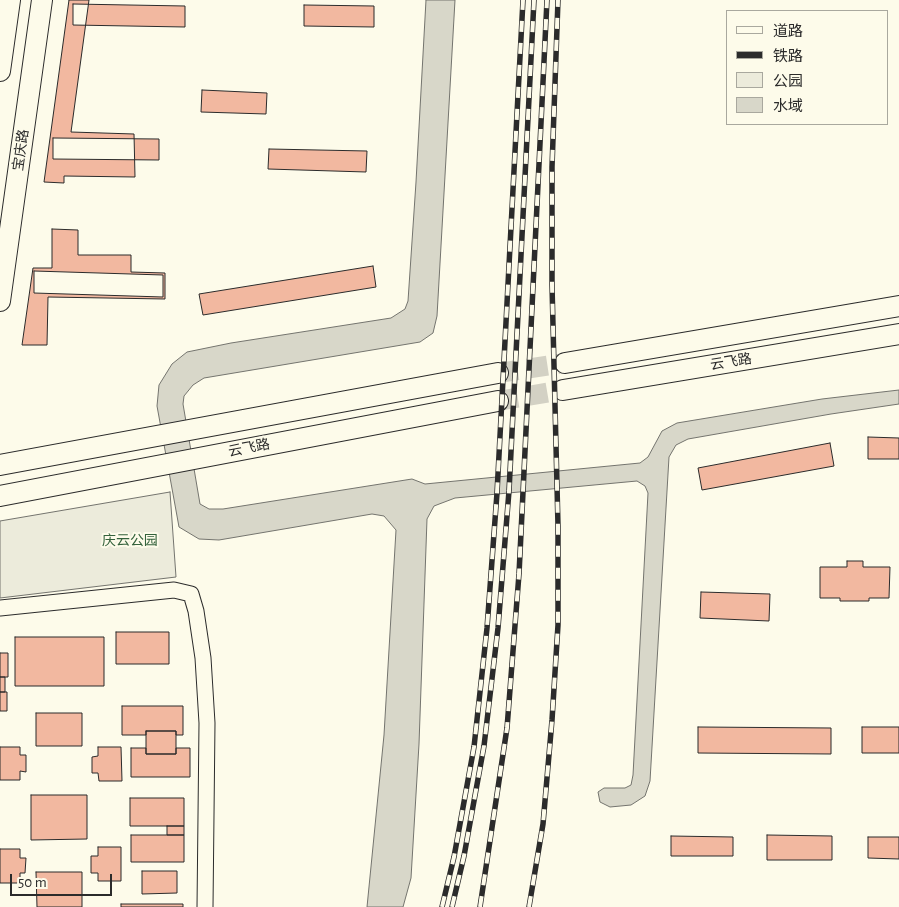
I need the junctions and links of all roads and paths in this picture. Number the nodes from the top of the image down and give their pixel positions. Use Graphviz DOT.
graph roads {
  1 [pos="10,0"];
  2 [pos="42,0"];
  3 [pos="0,71"];
  4 [pos="0,301"];
  5 [pos="899,306"];
  6 [pos="899,334"];
  7 [pos="565,363"];
  8 [pos="498,373"];
  9 [pos="563,390"];
  10 [pos="498,401"];
  11 [pos="0,465"];
  12 [pos="0,496"];
  13 [pos="0,608"];
  14 [pos="205,907"];
  1 -- 3 [label="main road"];
  2 -- 4 [label="main road, 宝庆路"];
  5 -- 7 [label="main road, 云飞路"];
  6 -- 9 [label="main road, 云飞路"];
  8 -- 11 [label="main road, 云飞路"];
  10 -- 12 [label="main road, 云飞路"];
  13 -- 14 [label="street"];
}
